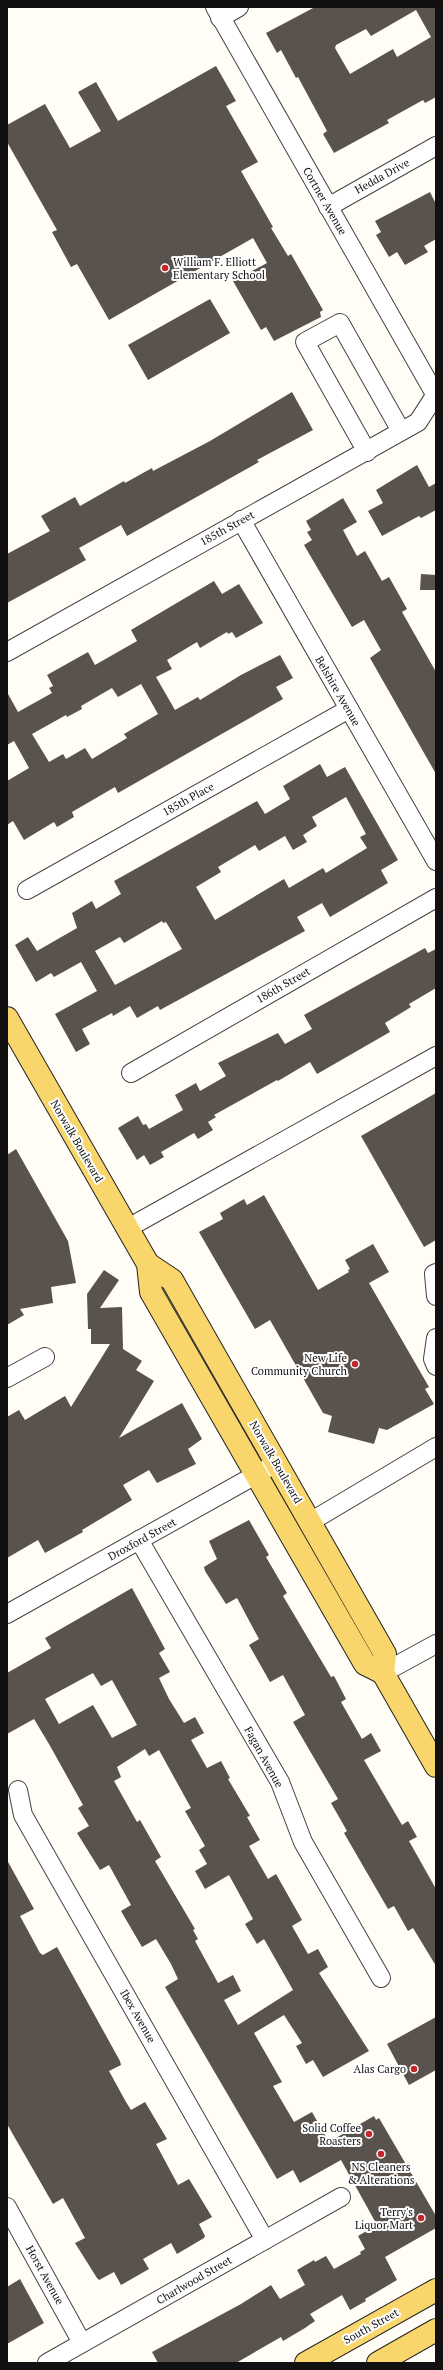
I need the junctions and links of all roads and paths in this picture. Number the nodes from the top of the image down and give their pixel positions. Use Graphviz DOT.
graph roads {
  1 [pos="239,7"];
  2 [pos="218,12"];
  3 [pos="436,146"];
  4 [pos="328,206"];
  5 [pos="436,394"];
  6 [pos="401,431"];
  7 [pos="367,452"];
  8 [pos="241,520"];
  9 [pos="7,652"];
  10 [pos="349,709"];
  11 [pos="436,861"];
  12 [pos="27,890"];
  13 [pos="436,898"];
  14 [pos="7,1018"];
  15 [pos="436,1056"];
  16 [pos="131,1073"];
  17 [pos="128,1228"];
  18 [pos="148,1264"];
  19 [pos="436,1273"];
  20 [pos="436,1296"];
  21 [pos="436,1338"];
  22 [pos="45,1357"];
  23 [pos="436,1366"];
  24 [pos="7,1378"];
  25 [pos="436,1447"];
  26 [pos="276,1464"];
  27 [pos="256,1475"];
  28 [pos="310,1522"];
  29 [pos="139,1540"];
  30 [pos="7,1614"];
  31 [pos="436,1644"];
  32 [pos="383,1673"];
  33 [pos="436,1764"];
  34 [pos="18,1790"];
  35 [pos="381,1978"];
  36 [pos="341,2197"];
  37 [pos="7,2206"];
  38 [pos="265,2240"];
  39 [pos="436,2290"];
  40 [pos="436,2330"];
  41 [pos="82,2343"];
  42 [pos="47,2363"];
  43 [pos="306,2363"];
  44 [pos="378,2363"];
  1 -- 2 [label="street"];
  2 -- 4 [label="street, Cortner Avenue"];
  3 -- 4 [label="street, Hedda Drive"];
  4 -- 5 [label="street, Cortner Avenue"];
  5 -- 6 [label="street, 185th Street"];
  6 -- 7 [label="street, 185th Street"];
  6 -- 7 [label="street"];
  7 -- 8 [label="street, 185th Street"];
  8 -- 9 [label="street, 185th Street"];
  8 -- 10 [label="street, Belshire Avenue"];
  10 -- 11 [label="street, Belshire Avenue"];
  10 -- 12 [label="street, 185th Place"];
  13 -- 16 [label="street, 186th Street"];
  14 -- 17 [label="main road, Norwalk Boulevard"];
  15 -- 17 [label="street"];
  17 -- 18 [label="main road, Norwalk Boulevard"];
  18 -- 26 [label="main road, Norwalk Boulevard"];
  18 -- 27 [label="main road, Norwalk Boulevard"];
  19 -- 20 [label="street"];
  21 -- 23 [label="street"];
  22 -- 24 [label="street"];
  25 -- 28 [label="street"];
  26 -- 27 [label="street, Droxford Street"];
  26 -- 28 [label="main road, Norwalk Boulevard"];
  27 -- 29 [label="street, Droxford Street"];
  27 -- 32 [label="main road, Norwalk Boulevard"];
  28 -- 32 [label="main road, Norwalk Boulevard"];
  29 -- 30 [label="street, Droxford Street"];
  29 -- 35 [label="street, Fagan Avenue"];
  31 -- 32 [label="street"];
  32 -- 33 [label="main road"];
  34 -- 38 [label="street, Ibex Avenue"];
  36 -- 38 [label="street, Charlwood Street"];
  37 -- 41 [label="street, Horst Avenue"];
  38 -- 41 [label="street, Charlwood Street"];
  39 -- 43 [label="main road, South Street"];
  40 -- 44 [label="main road"];
  41 -- 42 [label="street, Charlwood Street"];
}
